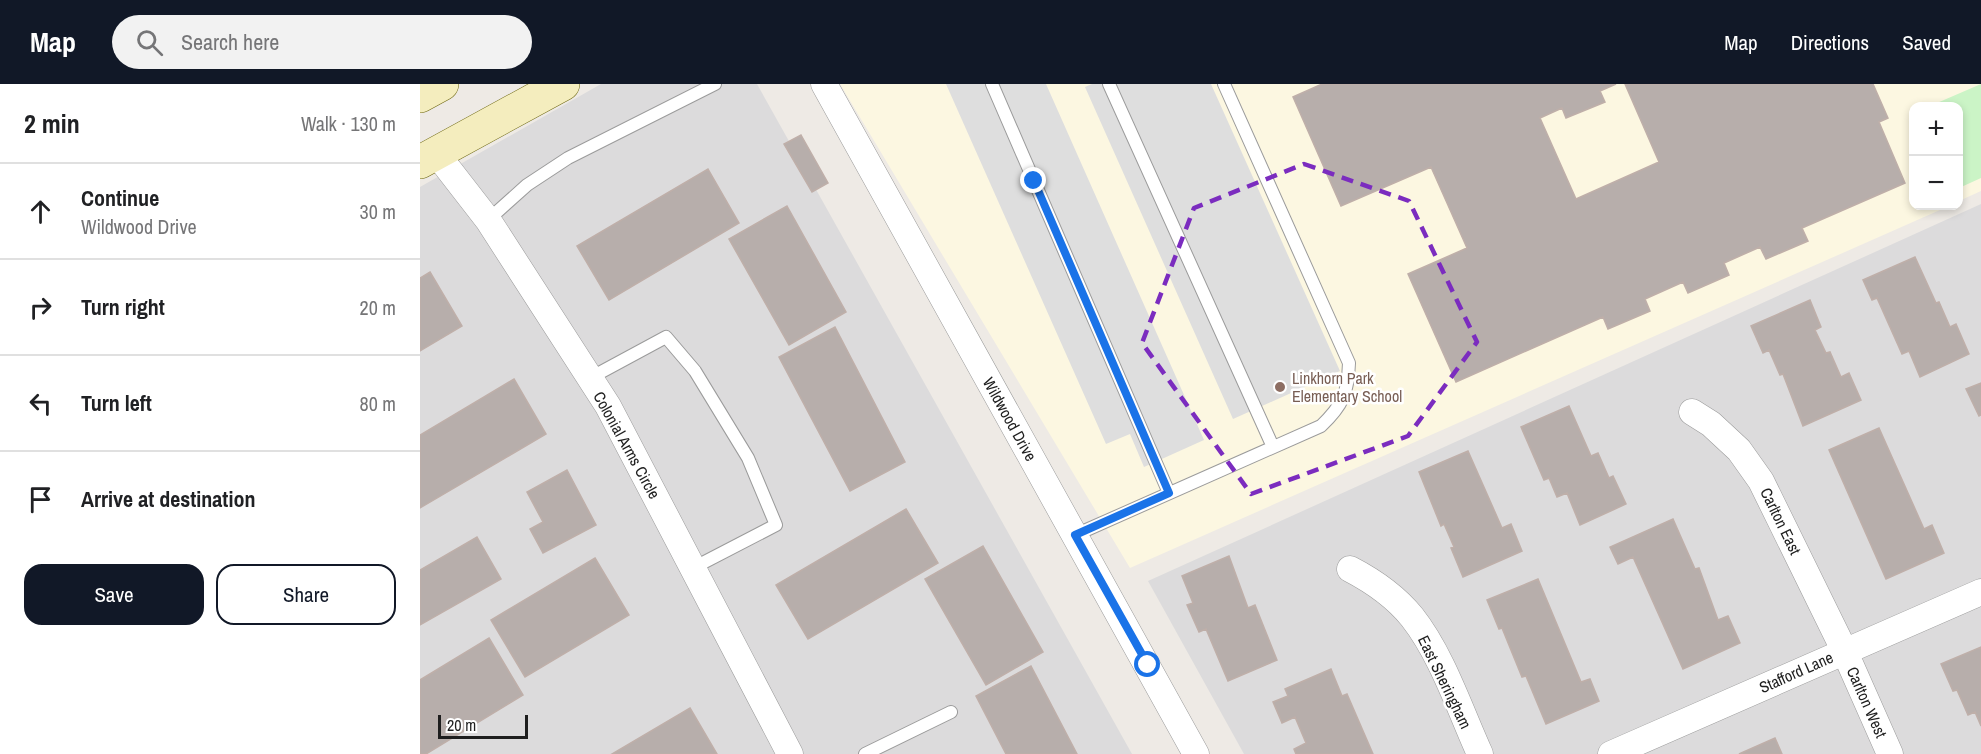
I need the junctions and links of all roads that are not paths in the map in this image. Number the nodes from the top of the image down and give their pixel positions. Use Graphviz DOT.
graph roads {
  1 [pos="442,84"];
  2 [pos="563,84"];
  3 [pos="715,84"];
  4 [pos="824,84"];
  5 [pos="992,84"];
  6 [pos="1109,84"];
  7 [pos="1224,84"];
  8 [pos="420,96"];
  9 [pos="428,158"];
  10 [pos="488,220"];
  11 [pos="590,378"];
  12 [pos="1692,411"];
  13 [pos="1273,447"];
  14 [pos="1169,493"];
  15 [pos="1075,535"];
  16 [pos="693,568"];
  17 [pos="1350,569"];
  18 [pos="1981,592"];
  19 [pos="1844,650"];
  20 [pos="951,712"];
  21 [pos="790,754"];
  22 [pos="865,754"];
  23 [pos="1196,754"];
  24 [pos="1480,754"];
  25 [pos="1611,754"];
  26 [pos="1890,754"];
  1 -- 8 [label="main road"];
  2 -- 9 [label="main road"];
  3 -- 10 [label="lane"];
  4 -- 15 [label="street, Wildwood Drive"];
  5 -- 14 [label="lane"];
  6 -- 13 [label="lane"];
  7 -- 13 [label="lane"];
  9 -- 10 [label="street, Colonial Arms Circle"];
  10 -- 11 [label="street, Colonial Arms Circle"];
  11 -- 16 [label="street, Colonial Arms Circle"];
  11 -- 16 [label="lane"];
  12 -- 19 [label="street, Carlton East"];
  13 -- 14 [label="lane"];
  14 -- 15 [label="lane"];
  15 -- 23 [label="street, Wildwood Drive"];
  16 -- 21 [label="street, Colonial Arms Circle"];
  17 -- 24 [label="street, East Sheringham"];
  18 -- 19 [label="street, Stafford Lane"];
  19 -- 25 [label="street, Stafford Lane"];
  19 -- 26 [label="street, Carlton West"];
  20 -- 22 [label="lane"];
}
